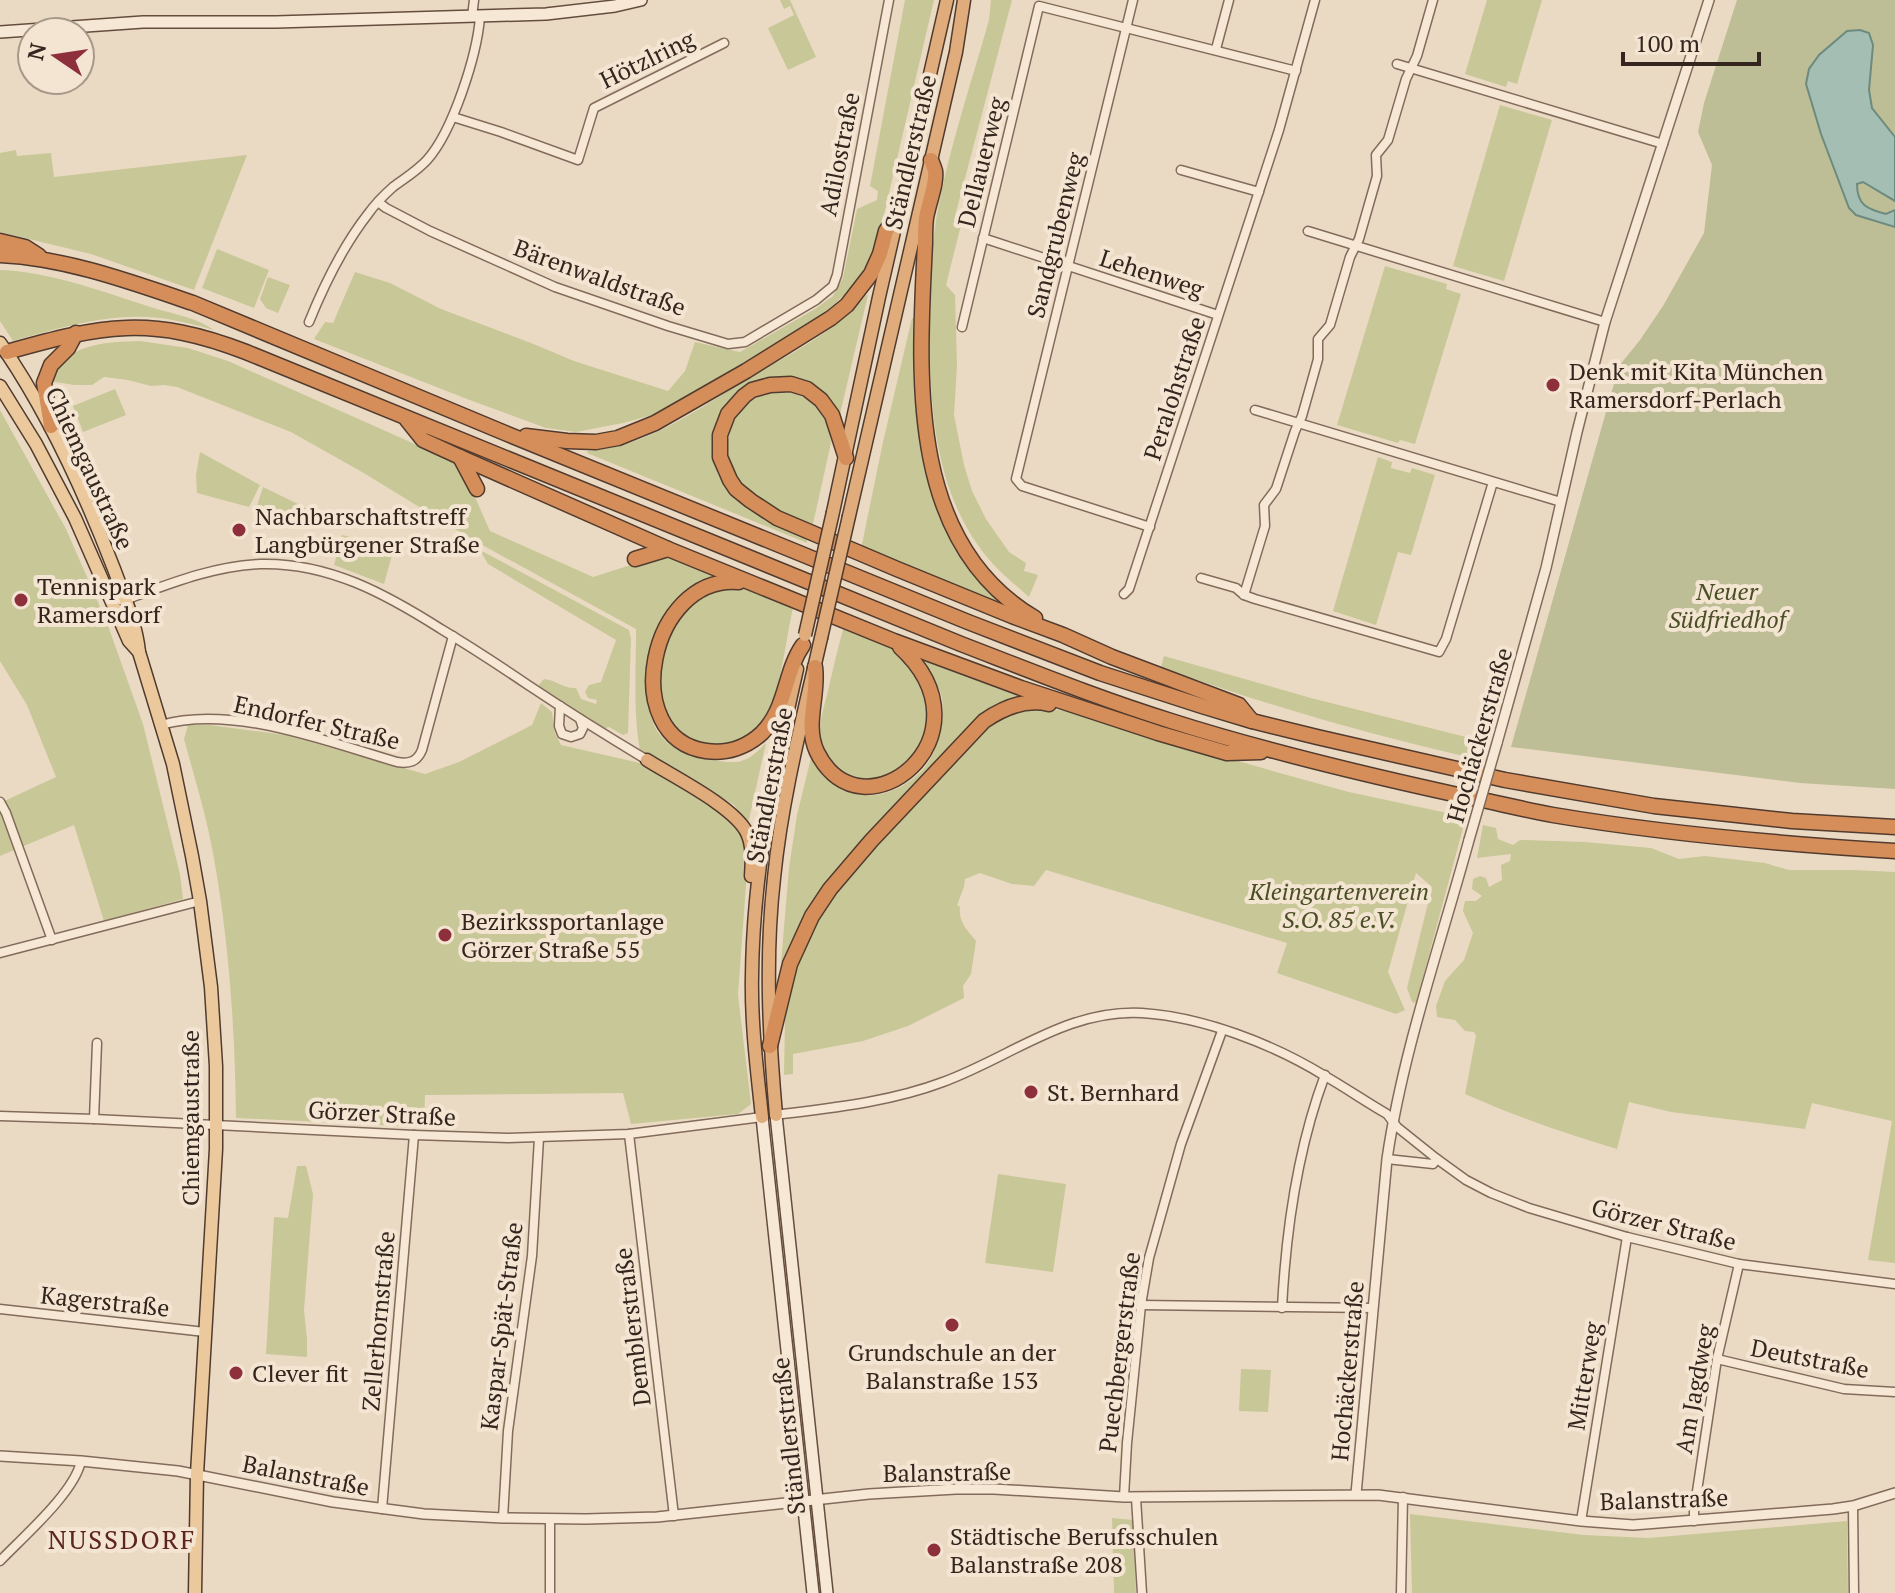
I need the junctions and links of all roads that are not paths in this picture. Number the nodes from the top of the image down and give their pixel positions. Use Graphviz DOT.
graph roads {
  1 [pos="474,0"];
  2 [pos="641,0"];
  3 [pos="889,0"];
  4 [pos="947,0"];
  5 [pos="964,0"];
  6 [pos="1133,0"];
  7 [pos="1229,0"];
  8 [pos="1315,0"];
  9 [pos="1433,0"];
  10 [pos="1709,0"];
  11 [pos="476,17"];
  12 [pos="1126,27"];
  13 [pos="0,32"];
  14 [pos="724,43"];
  15 [pos="1216,49"];
  16 [pos="1397,64"];
  17 [pos="1411,69"];
  18 [pos="1296,71"];
  19 [pos="453,117"];
  20 [pos="1663,144"];
  21 [pos="931,160"];
  22 [pos="1181,170"];
  23 [pos="1259,192"];
  24 [pos="378,202"];
  25 [pos="898,214"];
  26 [pos="1308,231"];
  27 [pos="983,238"];
  28 [pos="0,241"];
  29 [pos="1355,245"];
  30 [pos="0,255"];
  31 [pos="46,260"];
  32 [pos="0,264"];
  33 [pos="1067,267"];
  34 [pos="809,303"];
  35 [pos="1218,315"];
  36 [pos="309,322"];
  37 [pos="1605,322"];
  38 [pos="962,327"];
  39 [pos="76,333"];
  40 [pos="2,350"];
  41 [pos="0,386"];
  42 [pos="1255,410"];
  43 [pos="404,416"];
  44 [pos="1298,423"];
  45 [pos="51,426"];
  46 [pos="505,433"];
  47 [pos="460,457"];
  48 [pos="846,458"];
  49 [pos="1493,482"];
  50 [pos="477,489"];
  51 [pos="1561,502"];
  52 [pos="1150,527"];
  53 [pos="668,549"];
  54 [pos="635,559"];
  55 [pos="1201,578"];
  56 [pos="756,585"];
  57 [pos="109,592"];
  58 [pos="1124,594"];
  59 [pos="1244,595"];
  60 [pos="125,600"];
  61 [pos="1063,635"];
  62 [pos="453,636"];
  63 [pos="804,640"];
  64 [pos="894,641"];
  65 [pos="139,652"];
  66 [pos="815,667"];
  67 [pos="560,706"];
  68 [pos="1110,717"];
  69 [pos="580,718"];
  70 [pos="1252,721"];
  71 [pos="161,725"];
  72 [pos="1279,752"];
  73 [pos="647,760"];
  74 [pos="0,802"];
  75 [pos="1895,827"];
  76 [pos="1895,851"];
  77 [pos="200,901"];
  78 [pos="754,918"];
  79 [pos="52,940"];
  80 [pos="0,953"];
  81 [pos="1222,1031"];
  82 [pos="97,1043"];
  83 [pos="770,1046"];
  84 [pos="1325,1075"];
  85 [pos="0,1116"];
  86 [pos="769,1116"];
  87 [pos="94,1119"];
  88 [pos="1392,1123"];
  89 [pos="217,1125"];
  90 [pos="629,1134"];
  91 [pos="414,1135"];
  92 [pos="539,1138"];
  93 [pos="1387,1159"];
  94 [pos="1437,1159"];
  95 [pos="1627,1237"];
  96 [pos="1739,1264"];
  97 [pos="1895,1284"];
  98 [pos="1141,1305"];
  99 [pos="1282,1308"];
  100 [pos="1373,1308"];
  101 [pos="0,1309"];
  102 [pos="205,1332"];
  103 [pos="1717,1359"];
  104 [pos="1895,1392"];
  105 [pos="0,1456"];
  106 [pos="81,1461"];
  107 [pos="197,1474"];
  108 [pos="1895,1493"];
  109 [pos="1356,1494"];
  110 [pos="1124,1497"];
  111 [pos="1403,1497"];
  112 [pos="1136,1498"];
  113 [pos="811,1500"];
  114 [pos="1853,1506"];
  115 [pos="382,1509"];
  116 [pos="674,1516"];
  117 [pos="503,1518"];
  118 [pos="550,1519"];
  119 [pos="1581,1521"];
  120 [pos="1694,1521"];
  121 [pos="0,1561"];
  122 [pos="195,1593"];
  123 [pos="550,1593"];
  124 [pos="813,1593"];
  125 [pos="827,1593"];
  126 [pos="1142,1593"];
  127 [pos="1401,1593"];
  128 [pos="1854,1593"];
  1 -- 11 [label="street"];
  2 -- 11 [label="main road"];
  3 -- 34 [label="street, Adilostraße"];
  4 -- 25 [label="highway, Ständlerstraße"];
  5 -- 21 [label="highway, Ständlerstraße"];
  6 -- 12 [label="street, Sandgrubenweg"];
  7 -- 15 [label="street"];
  8 -- 18 [label="street, Peralohstraße"];
  9 -- 17 [label="street"];
  10 -- 20 [label="street, Hochäckerstraße"];
  11 -- 13 [label="main road"];
  11 -- 19 [label="street"];
  12 -- 15 [label="street"];
  12 -- 27 [label="street, Dellauerweg"];
  12 -- 33 [label="street, Sandgrubenweg"];
  14 -- 19 [label="street, Hötzlring"];
  15 -- 18 [label="street"];
  16 -- 17 [label="street"];
  17 -- 20 [label="street"];
  17 -- 29 [label="street"];
  18 -- 23 [label="street, Peralohstraße"];
  19 -- 24 [label="street"];
  20 -- 37 [label="street, Hochäckerstraße"];
  21 -- 61 [label="highway"];
  21 -- 66 [label="highway, Ständlerstraße, bridge"];
  22 -- 23 [label="street"];
  23 -- 35 [label="street, Peralohstraße"];
  24 -- 34 [label="street, Bärenwaldstraße"];
  24 -- 36 [label="street"];
  25 -- 46 [label="highway"];
  25 -- 48 [label="highway, Ständlerstraße"];
  26 -- 29 [label="street"];
  27 -- 33 [label="street, Lehenweg"];
  27 -- 38 [label="street, Dellauerweg"];
  28 -- 31 [label="highway"];
  29 -- 37 [label="street"];
  29 -- 44 [label="street"];
  30 -- 31 [label="highway"];
  31 -- 32 [label="highway"];
  31 -- 46 [label="highway"];
  33 -- 35 [label="street, Lehenweg"];
  33 -- 52 [label="street, Sandgrubenweg"];
  35 -- 52 [label="street, Peralohstraße"];
  37 -- 51 [label="street, Hochäckerstraße"];
  39 -- 40 [label="highway"];
  39 -- 43 [label="highway"];
  39 -- 45 [label="highway"];
  40 -- 45 [label="main road, Chiemgaustraße"];
  41 -- 57 [label="main road, Chiemgaustraße"];
  42 -- 44 [label="street"];
  43 -- 47 [label="highway"];
  43 -- 72 [label="highway"];
  44 -- 49 [label="street"];
  44 -- 59 [label="street"];
  45 -- 60 [label="main road, Chiemgaustraße"];
  46 -- 70 [label="highway"];
  47 -- 50 [label="highway"];
  47 -- 53 [label="highway"];
  48 -- 61 [label="highway"];
  48 -- 63 [label="highway, Ständlerstraße, bridge"];
  49 -- 51 [label="street"];
  49 -- 59 [label="street"];
  51 -- 88 [label="street, Hochäckerstraße, bridge"];
  52 -- 58 [label="street, Peralohstraße"];
  53 -- 54 [label="highway"];
  53 -- 56 [label="highway"];
  55 -- 59 [label="street"];
  56 -- 63 [label="highway"];
  56 -- 64 [label="highway"];
  57 -- 60 [label="street"];
  57 -- 65 [label="main road, Chiemgaustraße"];
  60 -- 62 [label="street"];
  60 -- 65 [label="main road, Chiemgaustraße"];
  61 -- 70 [label="highway"];
  62 -- 67 [label="street"];
  62 -- 71 [label="street, Endorfer Straße"];
  63 -- 78 [label="highway, Ständlerstraße"];
  64 -- 66 [label="highway"];
  64 -- 68 [label="highway"];
  65 -- 71 [label="main road, Chiemgaustraße"];
  66 -- 83 [label="highway, Ständlerstraße"];
  67 -- 69 [label="street"];
  67 -- 69 [label="street"];
  68 -- 72 [label="highway"];
  68 -- 83 [label="highway"];
  69 -- 73 [label="street"];
  70 -- 75 [label="highway"];
  71 -- 77 [label="main road, Chiemgaustraße"];
  72 -- 76 [label="highway"];
  73 -- 78 [label="highway"];
  74 -- 79 [label="street"];
  77 -- 79 [label="street"];
  77 -- 89 [label="main road, Chiemgaustraße"];
  78 -- 86 [label="highway, Ständlerstraße"];
  79 -- 80 [label="street"];
  81 -- 84 [label="street, Görzer Straße"];
  81 -- 86 [label="street, Görzer Straße"];
  81 -- 98 [label="street, Puechbergerstraße"];
  82 -- 87 [label="street"];
  83 -- 86 [label="highway, Ständlerstraße"];
  84 -- 88 [label="street, Görzer Straße"];
  84 -- 99 [label="street"];
  85 -- 87 [label="street, Görzer Straße"];
  86 -- 90 [label="street, Görzer Straße"];
  86 -- 113 [label="main road, Ständlerstraße"];
  87 -- 89 [label="street, Görzer Straße"];
  88 -- 93 [label="street, Hochäckerstraße"];
  88 -- 94 [label="street, Görzer Straße"];
  89 -- 91 [label="street, Görzer Straße"];
  89 -- 102 [label="main road, Chiemgaustraße"];
  90 -- 92 [label="street, Görzer Straße"];
  90 -- 116 [label="street, Demblerstraße"];
  91 -- 92 [label="street, Görzer Straße"];
  91 -- 115 [label="street, Zellerhornstraße"];
  92 -- 117 [label="street, Kaspar-Spät-Straße"];
  93 -- 94 [label="street"];
  93 -- 100 [label="street, Hochäckerstraße"];
  94 -- 95 [label="street, Görzer Straße"];
  95 -- 96 [label="street, Görzer Straße"];
  95 -- 119 [label="street, Mitterweg"];
  96 -- 97 [label="street, Görzer Straße"];
  96 -- 103 [label="street, Am Jagdweg"];
  98 -- 99 [label="street"];
  98 -- 110 [label="street, Puechbergerstraße"];
  99 -- 100 [label="street"];
  100 -- 109 [label="street, Hochäckerstraße"];
  101 -- 102 [label="street, Kagerstraße"];
  102 -- 107 [label="main road, Chiemgaustraße"];
  103 -- 104 [label="street, Deutstraße"];
  103 -- 120 [label="street, Am Jagdweg"];
  105 -- 106 [label="street, Balanstraße"];
  106 -- 107 [label="street, Balanstraße"];
  106 -- 121 [label="street"];
  107 -- 115 [label="street, Balanstraße"];
  107 -- 122 [label="main road, Chiemgaustraße"];
  108 -- 114 [label="street, Balanstraße"];
  109 -- 111 [label="street, Balanstraße"];
  109 -- 112 [label="street, Balanstraße"];
  110 -- 112 [label="street, Balanstraße"];
  110 -- 113 [label="street, Balanstraße"];
  111 -- 119 [label="street, Balanstraße"];
  111 -- 127 [label="street"];
  112 -- 126 [label="street"];
  113 -- 116 [label="street, Balanstraße"];
  113 -- 124 [label="main road, Ständlerstraße"];
  113 -- 125 [label="main road, Ständlerstraße"];
  114 -- 120 [label="street, Balanstraße"];
  114 -- 128 [label="street"];
  115 -- 117 [label="street, Balanstraße"];
  116 -- 118 [label="street, Balanstraße"];
  117 -- 118 [label="street, Balanstraße"];
  118 -- 123 [label="street"];
  119 -- 120 [label="street, Balanstraße"];
}
